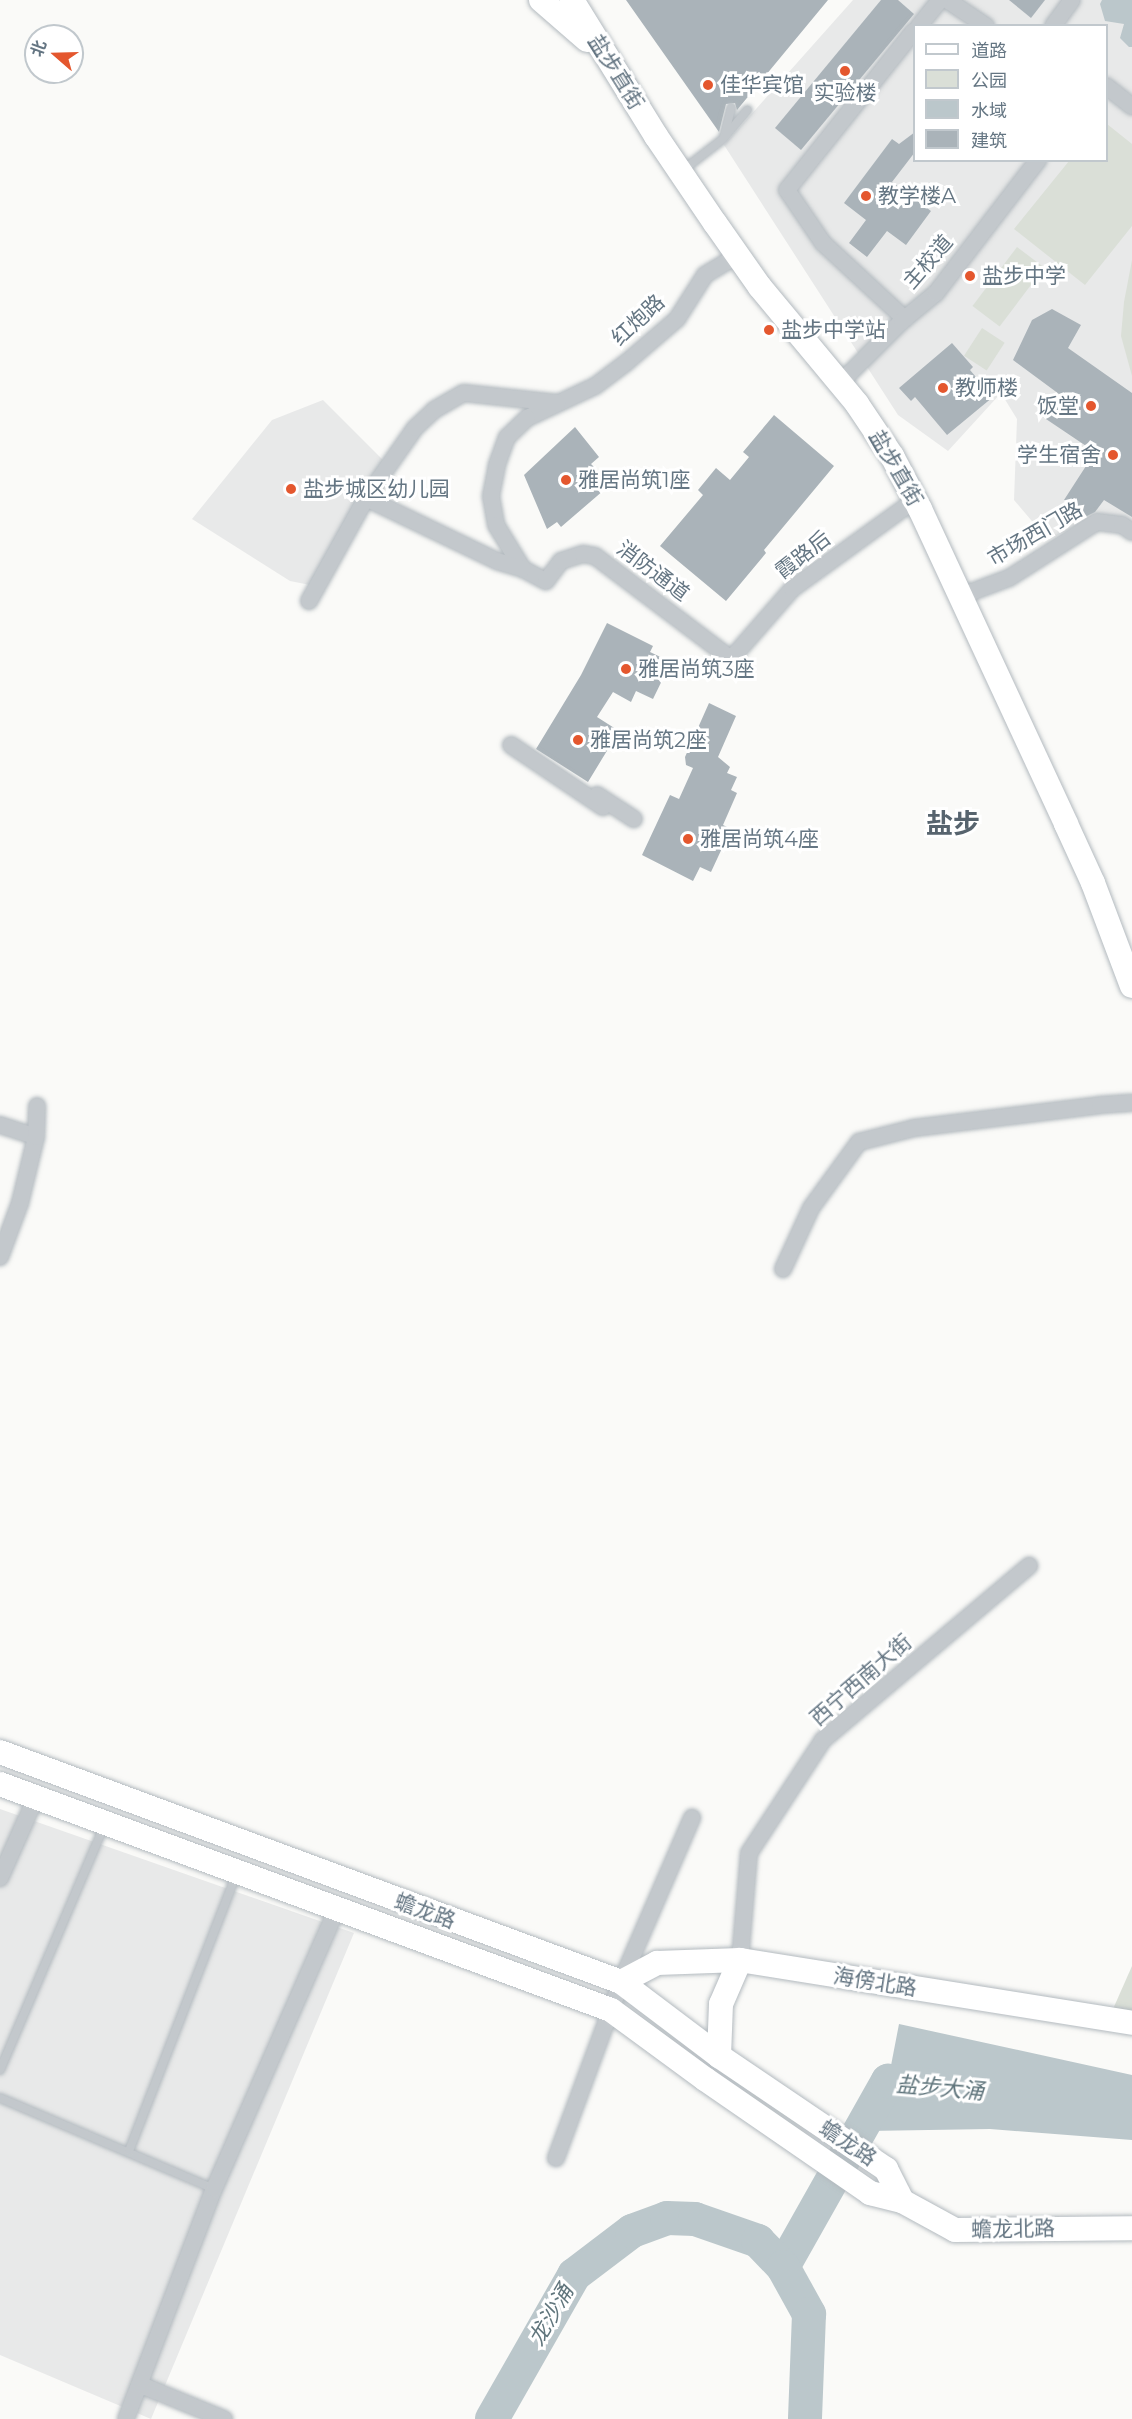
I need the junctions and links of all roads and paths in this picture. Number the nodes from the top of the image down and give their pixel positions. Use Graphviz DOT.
graph roads {
  1 [pos="541,0"];
  2 [pos="572,0"];
  3 [pos="940,0"];
  4 [pos="946,0"];
  5 [pos="1072,0"];
  6 [pos="921,24"];
  7 [pos="983,24"];
  8 [pos="1054,24"];
  9 [pos="913,33"];
  10 [pos="612,63"];
  11 [pos="1108,87"];
  12 [pos="1132,106"];
  13 [pos="731,108"];
  14 [pos="747,110"];
  15 [pos="723,139"];
  16 [pos="1036,162"];
  17 [pos="680,172"];
  18 [pos="738,255"];
  19 [pos="905,319"];
  20 [pos="840,383"];
  21 [pos="557,403"];
  22 [pos="366,498"];
  23 [pos="915,500"];
  24 [pos="1132,532"];
  25 [pos="523,569"];
  26 [pos="961,596"];
  27 [pos="309,601"];
  28 [pos="731,659"];
  29 [pos="511,745"];
  30 [pos="567,781"];
  31 [pos="603,807"];
  32 [pos="634,819"];
  33 [pos="1132,986"];
  34 [pos="1132,1104"];
  35 [pos="37,1106"];
  36 [pos="0,1125"];
  37 [pos="36,1137"];
  38 [pos="0,1257"];
  39 [pos="783,1269"];
  40 [pos="1029,1566"];
  41 [pos="0,1752"];
  42 [pos="46,1769"];
  43 [pos="0,1784"];
  44 [pos="36,1797"];
  45 [pos="692,1818"];
  46 [pos="106,1823"];
  47 [pos="248,1844"];
  48 [pos="239,1870"];
  49 [pos="0,1878"];
  50 [pos="349,1882"];
  51 [pos="338,1907"];
  52 [pos="740,1960"];
  53 [pos="621,1983"];
  54 [pos="611,2010"];
  55 [pos="1132,2023"];
  56 [pos="719,2056"];
  57 [pos="0,2070"];
  58 [pos="0,2098"];
  59 [pos="129,2151"];
  60 [pos="556,2158"];
  61 [pos="214,2189"];
  62 [pos="902,2201"];
  63 [pos="1132,2228"];
  64 [pos="141,2385"];
  65 [pos="126,2419"];
  66 [pos="224,2419"];
  1 -- 10 [label="street"];
  2 -- 10 [label="street, 盐步直街"];
  3 -- 6 [label="street"];
  4 -- 7 [label="street"];
  5 -- 8 [label="street"];
  9 -- 19 [label="street"];
  10 -- 17 [label="street, 盐步直街"];
  11 -- 12 [label="street"];
  13 -- 15 [label="lane"];
  14 -- 15 [label="lane"];
  15 -- 17 [label="lane"];
  16 -- 19 [label="street, 主校道"];
  17 -- 18 [label="street, 盐步直街"];
  18 -- 20 [label="street, 盐步直街"];
  18 -- 21 [label="street, 红炮路"];
  19 -- 20 [label="street, 主校道"];
  20 -- 23 [label="street, 盐步直街"];
  21 -- 22 [label="street"];
  21 -- 25 [label="street, 红炮路"];
  22 -- 25 [label="street"];
  22 -- 27 [label="street"];
  23 -- 26 [label="street, 盐步直街"];
  23 -- 28 [label="street, 霞路后"];
  24 -- 26 [label="street, 市场西门路"];
  25 -- 28 [label="street, 消防通道"];
  26 -- 33 [label="street, 盐步直街"];
  29 -- 30 [label="street"];
  30 -- 31 [label="street"];
  30 -- 32 [label="street"];
  34 -- 39 [label="street"];
  35 -- 37 [label="street"];
  36 -- 37 [label="street"];
  37 -- 38 [label="street"];
  40 -- 52 [label="street, 西宁西南大街"];
  41 -- 42 [label="street, 蟾龙路"];
  42 -- 44 [label="street"];
  42 -- 47 [label="street, 蟾龙路"];
  43 -- 44 [label="street, 蟾龙路"];
  44 -- 46 [label="street, 蟾龙路"];
  44 -- 49 [label="street"];
  45 -- 53 [label="street"];
  46 -- 48 [label="street, 蟾龙路"];
  46 -- 57 [label="lane"];
  47 -- 48 [label="street"];
  47 -- 50 [label="street, 蟾龙路"];
  48 -- 51 [label="street, 蟾龙路"];
  48 -- 59 [label="lane"];
  50 -- 51 [label="street"];
  50 -- 53 [label="street, 蟾龙路"];
  51 -- 54 [label="street, 蟾龙路"];
  51 -- 61 [label="street"];
  52 -- 53 [label="street, 海傍北路"];
  52 -- 55 [label="street, 海傍北路"];
  52 -- 56 [label="street"];
  53 -- 54 [label="street"];
  53 -- 56 [label="street, 蟾龙路"];
  54 -- 60 [label="street"];
  54 -- 62 [label="street, 蟾龙路"];
  56 -- 62 [label="street, 蟾龙路"];
  58 -- 59 [label="lane"];
  59 -- 61 [label="lane"];
  61 -- 64 [label="street"];
  62 -- 63 [label="street, 蟾龙北路"];
  64 -- 65 [label="street"];
  64 -- 66 [label="street"];
}
